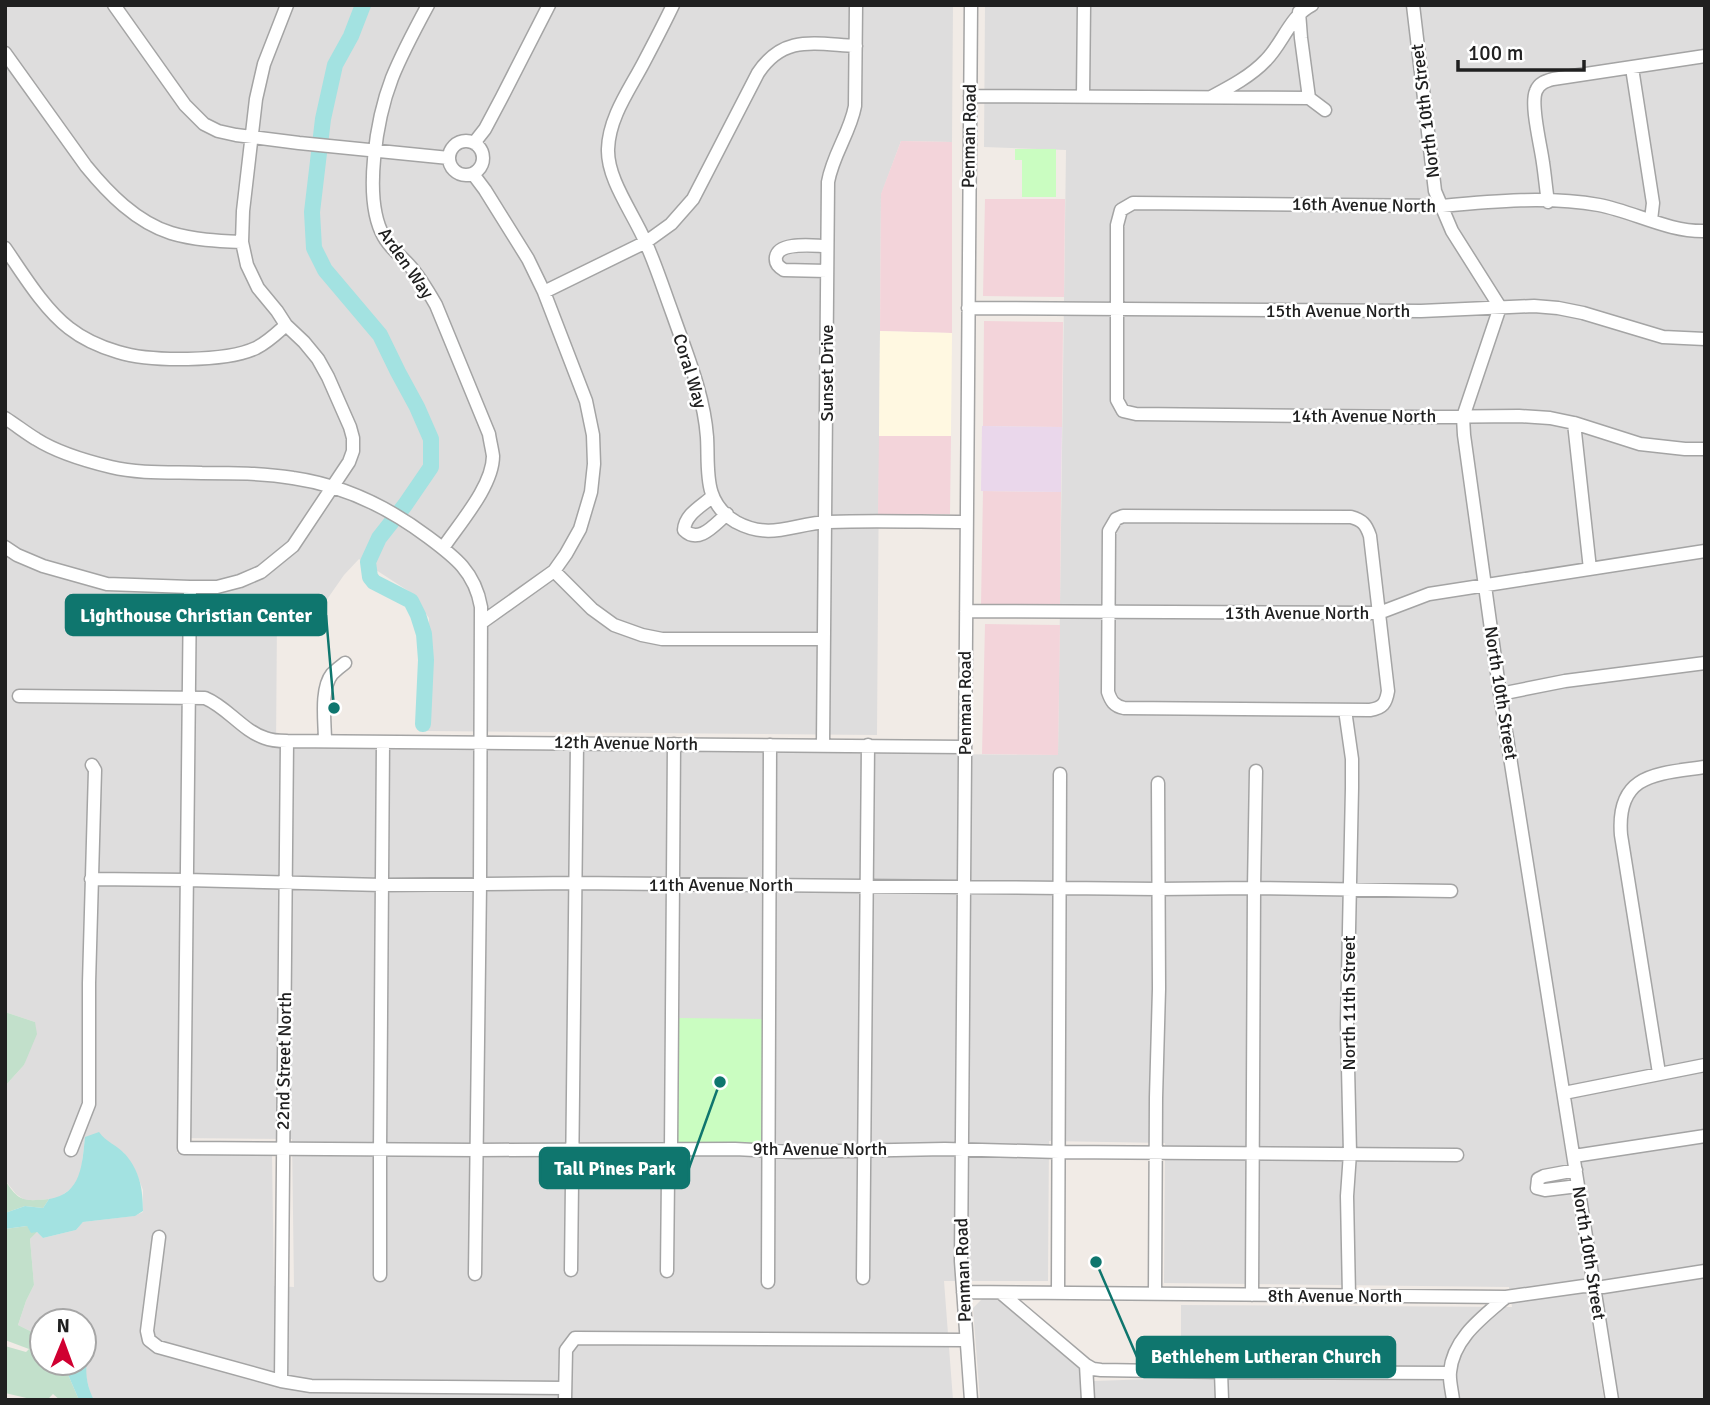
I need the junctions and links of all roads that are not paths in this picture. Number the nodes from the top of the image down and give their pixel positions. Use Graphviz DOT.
graph roads {
  1 [pos="114,5"];
  2 [pos="286,5"];
  3 [pos="428,5"];
  4 [pos="549,5"];
  5 [pos="673,5"];
  6 [pos="856,5"];
  7 [pos="971,5"];
  8 [pos="1084,5"];
  9 [pos="1312,5"];
  10 [pos="1413,5"];
  11 [pos="1299,9"];
  12 [pos="856,46"];
  13 [pos="5,52"];
  14 [pos="1705,56"];
  15 [pos="1632,68"];
  16 [pos="970,96"];
  17 [pos="1083,96"];
  18 [pos="1209,98"];
  19 [pos="1309,99"];
  20 [pos="1325,110"];
  21 [pos="252,137"];
  22 [pos="474,143"];
  23 [pos="376,151"];
  24 [pos="449,158"];
  25 [pos="473,174"];
  26 [pos="1548,202"];
  27 [pos="1442,206"];
  28 [pos="1651,220"];
  29 [pos="1705,231"];
  30 [pos="242,242"];
  31 [pos="646,242"];
  32 [pos="827,246"];
  33 [pos="5,248"];
  34 [pos="827,271"];
  35 [pos="544,292"];
  36 [pos="1500,307"];
  37 [pos="968,308"];
  38 [pos="1117,310"];
  39 [pos="286,325"];
  40 [pos="1705,339"];
  41 [pos="1463,417"];
  42 [pos="5,418"];
  43 [pos="1574,423"];
  44 [pos="1705,449"];
  45 [pos="332,487"];
  46 [pos="713,496"];
  47 [pos="727,514"];
  48 [pos="825,522"];
  49 [pos="966,522"];
  50 [pos="5,547"];
  51 [pos="443,548"];
  52 [pos="1705,551"];
  53 [pos="1590,569"];
  54 [pos="554,571"];
  55 [pos="1485,586"];
  56 [pos="190,587"];
  57 [pos="965,611"];
  58 [pos="1109,612"];
  59 [pos="1379,613"];
  60 [pos="481,623"];
  61 [pos="824,639"];
  62 [pos="345,663"];
  63 [pos="1705,663"];
  64 [pos="1500,694"];
  65 [pos="19,696"];
  66 [pos="189,698"];
  67 [pos="1345,710"];
  68 [pos="287,741"];
  69 [pos="325,741"];
  70 [pos="383,742"];
  71 [pos="480,742"];
  72 [pos="577,743"];
  73 [pos="674,744"];
  74 [pos="771,745"];
  75 [pos="823,745"];
  76 [pos="868,745"];
  77 [pos="964,747"];
  78 [pos="92,765"];
  79 [pos="1705,767"];
  80 [pos="1256,771"];
  81 [pos="1060,774"];
  82 [pos="1158,783"];
  83 [pos="92,879"];
  84 [pos="187,880"];
  85 [pos="285,883"];
  86 [pos="575,883"];
  87 [pos="480,884"];
  88 [pos="382,885"];
  89 [pos="673,885"];
  90 [pos="769,885"];
  91 [pos="867,886"];
  92 [pos="963,886"];
  93 [pos="1060,887"];
  94 [pos="1254,888"];
  95 [pos="1157,889"];
  96 [pos="1350,889"];
  97 [pos="1451,891"];
  98 [pos="1705,1065"];
  99 [pos="1659,1073"];
  100 [pos="1564,1093"];
  101 [pos="1705,1136"];
  102 [pos="283,1149"];
  103 [pos="573,1149"];
  104 [pos="671,1149"];
  105 [pos="71,1150"];
  106 [pos="380,1150"];
  107 [pos="476,1150"];
  108 [pos="767,1150"];
  109 [pos="864,1150"];
  110 [pos="962,1150"];
  111 [pos="1059,1152"];
  112 [pos="1156,1152"];
  113 [pos="1253,1153"];
  114 [pos="1350,1153"];
  115 [pos="1457,1155"];
  116 [pos="1574,1156"];
  117 [pos="1576,1170"];
  118 [pos="1578,1186"];
  119 [pos="159,1237"];
  120 [pos="571,1270"];
  121 [pos="667,1270"];
  122 [pos="1705,1271"];
  123 [pos="475,1274"];
  124 [pos="380,1275"];
  125 [pos="863,1278"];
  126 [pos="768,1282"];
  127 [pos="1594,1286"];
  128 [pos="963,1293"];
  129 [pos="1001,1293"];
  130 [pos="1058,1293"];
  131 [pos="1155,1294"];
  132 [pos="1252,1295"];
  133 [pos="1349,1296"];
  134 [pos="1506,1297"];
  135 [pos="966,1340"];
  136 [pos="1086,1365"];
  137 [pos="1221,1372"];
  138 [pos="1450,1373"];
  139 [pos="281,1381"];
  140 [pos="565,1394"];
  141 [pos="971,1400"];
  142 [pos="1088,1400"];
  143 [pos="1222,1400"];
  144 [pos="1453,1400"];
  145 [pos="1612,1400"];
  1 -- 21 [label="street"];
  2 -- 21 [label="street"];
  3 -- 23 [label="street, Arden Way"];
  4 -- 22 [label="street"];
  5 -- 31 [label="street, Coral Way"];
  6 -- 12 [label="street, Sunset Drive"];
  7 -- 16 [label="street, Penman Road"];
  8 -- 17 [label="street"];
  9 -- 11 [label="street"];
  10 -- 27 [label="street, North 10th Street"];
  11 -- 18 [label="street"];
  11 -- 19 [label="street"];
  12 -- 31 [label="street"];
  12 -- 32 [label="street, Sunset Drive"];
  13 -- 30 [label="street"];
  14 -- 15 [label="street"];
  15 -- 26 [label="street"];
  15 -- 28 [label="street"];
  16 -- 17 [label="street"];
  16 -- 37 [label="street, Penman Road"];
  17 -- 18 [label="street"];
  18 -- 19 [label="street"];
  19 -- 20 [label="street"];
  21 -- 23 [label="street"];
  21 -- 30 [label="street"];
  22 -- 24 [label="street"];
  22 -- 25 [label="street"];
  23 -- 24 [label="street"];
  23 -- 51 [label="street, Arden Way"];
  24 -- 25 [label="street"];
  25 -- 35 [label="street"];
  26 -- 27 [label="street, 16th Avenue North"];
  26 -- 28 [label="street, 16th Avenue North"];
  27 -- 36 [label="street, North 10th Street"];
  27 -- 38 [label="street, 16th Avenue North"];
  28 -- 29 [label="street, 16th Avenue North"];
  30 -- 39 [label="street"];
  31 -- 35 [label="street"];
  31 -- 46 [label="street, Coral Way"];
  32 -- 34 [label="street, Sunset Drive"];
  32 -- 34 [label="street"];
  33 -- 39 [label="street"];
  34 -- 48 [label="street, Sunset Drive"];
  35 -- 54 [label="street"];
  36 -- 38 [label="street, 15th Avenue North"];
  36 -- 40 [label="street, 15th Avenue North"];
  36 -- 41 [label="street, North 10th Street"];
  37 -- 38 [label="street, 15th Avenue North"];
  37 -- 49 [label="street, Penman Road"];
  38 -- 41 [label="street, 14th Avenue North"];
  39 -- 45 [label="street"];
  41 -- 43 [label="street, 14th Avenue North"];
  41 -- 55 [label="street, North 10th Street"];
  42 -- 45 [label="street"];
  43 -- 44 [label="street, 14th Avenue North"];
  43 -- 53 [label="street"];
  45 -- 51 [label="street"];
  45 -- 56 [label="street"];
  46 -- 47 [label="street, Coral Way"];
  46 -- 47 [label="street"];
  47 -- 48 [label="street, Coral Way"];
  48 -- 49 [label="street, Coral Way"];
  48 -- 61 [label="street, Sunset Drive"];
  49 -- 57 [label="street, Penman Road"];
  50 -- 56 [label="street"];
  51 -- 60 [label="street"];
  52 -- 53 [label="street, 13th Avenue North"];
  53 -- 55 [label="street, 13th Avenue North"];
  54 -- 60 [label="street"];
  54 -- 61 [label="street"];
  55 -- 59 [label="street, 13th Avenue North"];
  55 -- 64 [label="street, North 10th Street"];
  56 -- 66 [label="street"];
  57 -- 58 [label="street, 13th Avenue North"];
  57 -- 77 [label="street, Penman Road"];
  58 -- 59 [label="street, 13th Avenue North"];
  58 -- 59 [label="street"];
  58 -- 67 [label="street"];
  59 -- 67 [label="street"];
  60 -- 71 [label="street"];
  61 -- 75 [label="street, Sunset Drive"];
  62 -- 69 [label="street"];
  63 -- 64 [label="street"];
  64 -- 100 [label="street, North 10th Street"];
  65 -- 66 [label="street, 12th Avenue North"];
  66 -- 68 [label="street, 12th Avenue North"];
  66 -- 84 [label="street"];
  67 -- 96 [label="street, North 11th Street"];
  68 -- 69 [label="street, 12th Avenue North"];
  68 -- 85 [label="street, 22nd Street North"];
  69 -- 70 [label="street, 12th Avenue North"];
  70 -- 71 [label="street, 12th Avenue North"];
  70 -- 88 [label="street"];
  71 -- 72 [label="street, 12th Avenue North"];
  71 -- 87 [label="street"];
  72 -- 73 [label="street, 12th Avenue North"];
  72 -- 86 [label="street"];
  73 -- 74 [label="street, 12th Avenue North"];
  73 -- 89 [label="street"];
  74 -- 75 [label="street, 12th Avenue North"];
  74 -- 90 [label="street"];
  75 -- 76 [label="street, 12th Avenue North"];
  76 -- 77 [label="street, 12th Avenue North"];
  76 -- 91 [label="street"];
  77 -- 92 [label="street, Penman Road"];
  78 -- 83 [label="street"];
  79 -- 99 [label="street"];
  80 -- 94 [label="street"];
  81 -- 93 [label="street"];
  82 -- 95 [label="street"];
  83 -- 84 [label="street, 11th Avenue North"];
  83 -- 105 [label="street"];
  84 -- 85 [label="street, 11th Avenue North"];
  84 -- 102 [label="street, 9th Avenue North"];
  85 -- 88 [label="street, 11th Avenue North"];
  85 -- 102 [label="street, 22nd Street North"];
  86 -- 87 [label="street, 11th Avenue North"];
  86 -- 89 [label="street, 11th Avenue North"];
  86 -- 103 [label="street"];
  87 -- 88 [label="street, 11th Avenue North"];
  87 -- 107 [label="street"];
  88 -- 106 [label="street"];
  89 -- 90 [label="street, 11th Avenue North"];
  89 -- 104 [label="street"];
  90 -- 91 [label="street, 11th Avenue North"];
  90 -- 108 [label="street"];
  91 -- 92 [label="street, 11th Avenue North"];
  91 -- 109 [label="street"];
  92 -- 93 [label="street, 11th Avenue North"];
  92 -- 110 [label="street, Penman Road"];
  93 -- 95 [label="street, 11th Avenue North"];
  93 -- 111 [label="street"];
  94 -- 95 [label="street, 11th Avenue North"];
  94 -- 96 [label="street, 11th Avenue North"];
  94 -- 113 [label="street"];
  95 -- 112 [label="street"];
  96 -- 97 [label="street, 11th Avenue North"];
  96 -- 114 [label="street, North 11th Street"];
  98 -- 99 [label="street"];
  99 -- 100 [label="street"];
  100 -- 116 [label="street, North 10th Street"];
  101 -- 116 [label="street"];
  102 -- 106 [label="street, 9th Avenue North"];
  102 -- 139 [label="street, 22nd Street North"];
  103 -- 104 [label="street, 9th Avenue North"];
  103 -- 107 [label="street, 9th Avenue North"];
  103 -- 120 [label="street"];
  104 -- 108 [label="street, 9th Avenue North"];
  104 -- 121 [label="street"];
  106 -- 107 [label="street, 9th Avenue North"];
  106 -- 124 [label="street"];
  107 -- 123 [label="street"];
  108 -- 109 [label="street, 9th Avenue North"];
  108 -- 126 [label="street"];
  109 -- 110 [label="street, 9th Avenue North"];
  109 -- 125 [label="street"];
  110 -- 111 [label="street, 9th Avenue North"];
  110 -- 128 [label="street, Penman Road"];
  111 -- 112 [label="street, 9th Avenue North"];
  111 -- 130 [label="street"];
  112 -- 113 [label="street, 9th Avenue North"];
  112 -- 131 [label="street"];
  113 -- 114 [label="street, 9th Avenue North"];
  113 -- 132 [label="street"];
  114 -- 115 [label="street, 9th Avenue North"];
  114 -- 133 [label="street, North 11th Street"];
  116 -- 117 [label="street, North 10th Street"];
  117 -- 118 [label="street, North 10th Street"];
  117 -- 118 [label="street"];
  118 -- 127 [label="street, North 10th Street"];
  119 -- 139 [label="street"];
  122 -- 127 [label="street, 8th Avenue North"];
  127 -- 134 [label="street, 8th Avenue North"];
  127 -- 145 [label="street, North 10th Street"];
  128 -- 129 [label="street, 8th Avenue North"];
  128 -- 135 [label="street, Penman Road"];
  129 -- 130 [label="street, 8th Avenue North"];
  129 -- 136 [label="street"];
  130 -- 131 [label="street, 8th Avenue North"];
  131 -- 132 [label="street, 8th Avenue North"];
  132 -- 133 [label="street, 8th Avenue North"];
  133 -- 134 [label="street, 8th Avenue North"];
  134 -- 138 [label="street"];
  135 -- 140 [label="street"];
  135 -- 141 [label="street, Penman Road"];
  136 -- 137 [label="street"];
  136 -- 142 [label="street"];
  137 -- 138 [label="street"];
  137 -- 143 [label="street"];
  138 -- 144 [label="street"];
  139 -- 140 [label="street"];
}
